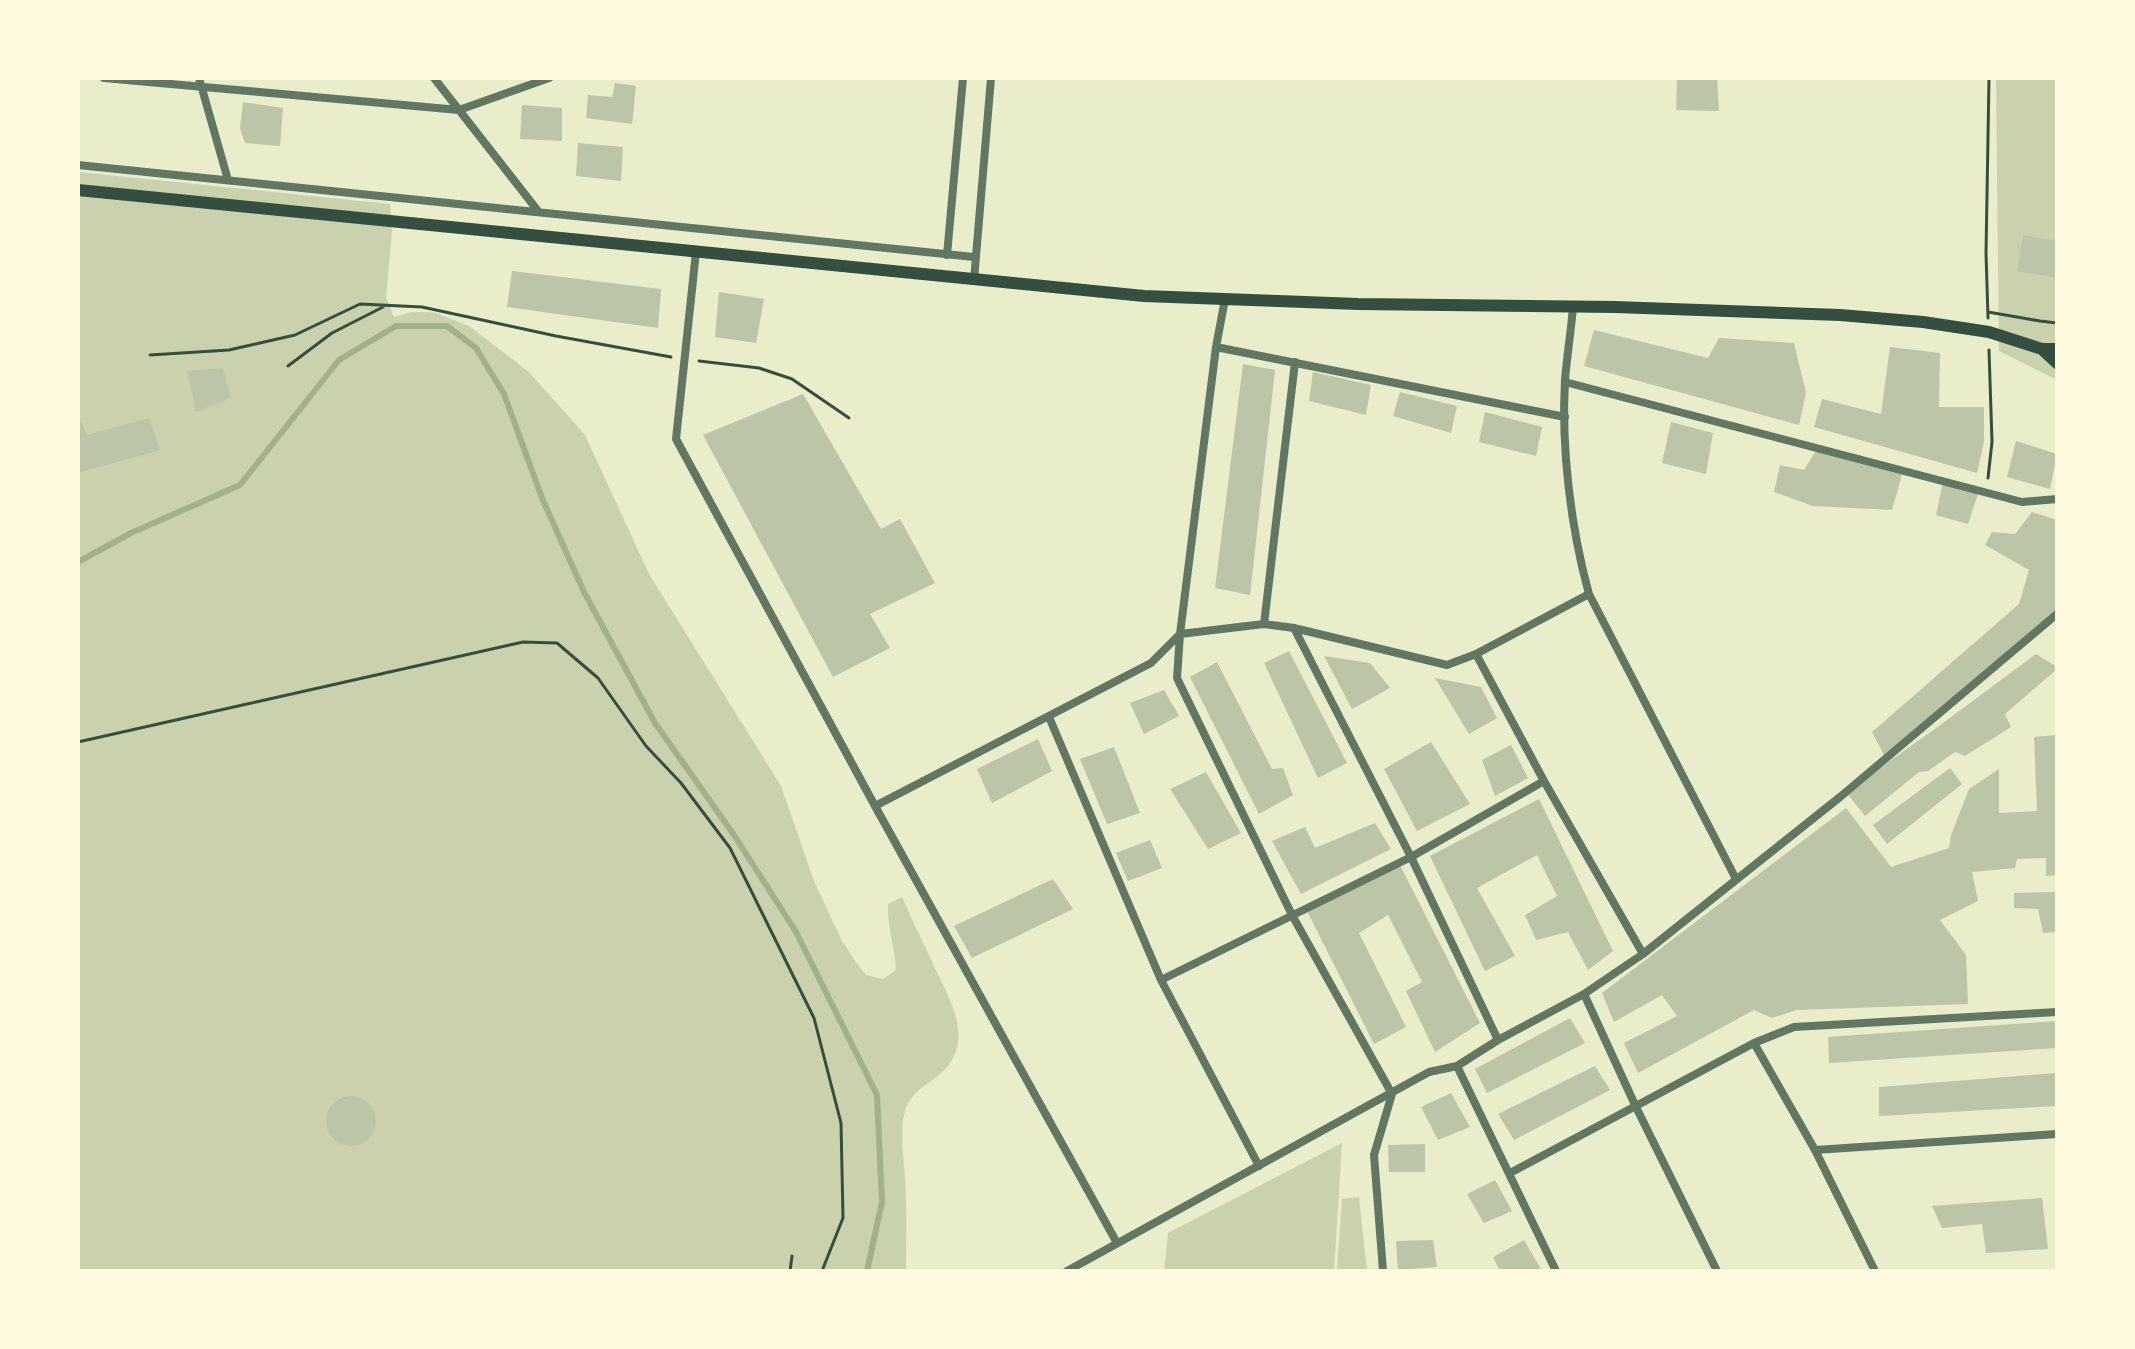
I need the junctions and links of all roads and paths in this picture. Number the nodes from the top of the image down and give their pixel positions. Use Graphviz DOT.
graph roads {
  1 [pos="104,78"];
  2 [pos="199,78"];
  3 [pos="434,78"];
  4 [pos="549,78"];
  5 [pos="963,78"];
  6 [pos="991,78"];
  7 [pos="1989,78"];
  8 [pos="202,88"];
  9 [pos="459,110"];
  10 [pos="78,165"];
  11 [pos="228,180"];
  12 [pos="78,190"];
  13 [pos="538,211"];
  14 [pos="696,252"];
  15 [pos="947,255"];
  16 [pos="974,257"];
  17 [pos="974,280"];
  18 [pos="1225,299"];
  19 [pos="386,305"];
  20 [pos="1573,307"];
  21 [pos="1988,312"];
  22 [pos="2057,323"];
  23 [pos="1989,332"];
  24 [pos="1216,347"];
  25 [pos="2042,349"];
  26 [pos="2057,349"];
  27 [pos="150,355"];
  28 [pos="685,360"];
  29 [pos="1295,362"];
  30 [pos="2057,363"];
  31 [pos="288,366"];
  32 [pos="1565,382"];
  33 [pos="1565,417"];
  34 [pos="849,418"];
  35 [pos="1986,493"];
  36 [pos="2057,499"];
  37 [pos="1589,594"];
  38 [pos="2057,614"];
  39 [pos="1264,624"];
  40 [pos="1294,628"];
  41 [pos="1180,634"];
  42 [pos="1476,654"];
  43 [pos="1049,717"];
  44 [pos="78,742"];
  45 [pos="1544,781"];
  46 [pos="875,806"];
  47 [pos="1411,857"];
  48 [pos="1736,879"];
  49 [pos="1292,915"];
  50 [pos="1643,954"];
  51 [pos="1161,980"];
  52 [pos="1584,994"];
  53 [pos="2057,1012"];
  54 [pos="1498,1040"];
  55 [pos="1754,1043"];
  56 [pos="1457,1066"];
  57 [pos="1392,1094"];
  58 [pos="1636,1107"];
  59 [pos="2057,1134"];
  60 [pos="1815,1150"];
  61 [pos="1259,1166"];
  62 [pos="1510,1173"];
  63 [pos="1117,1243"];
  64 [pos="792,1256"];
  65 [pos="790,1271"];
  66 [pos="822,1271"];
  67 [pos="1067,1271"];
  68 [pos="1383,1271"];
  69 [pos="1556,1271"];
  70 [pos="1717,1271"];
  71 [pos="1875,1271"];
  1 -- 8 [label="street"];
  2 -- 8 [label="street"];
  3 -- 9 [label="street"];
  4 -- 9 [label="street"];
  5 -- 15 [label="street"];
  6 -- 16 [label="street"];
  7 -- 21 [label="path"];
  8 -- 9 [label="street"];
  8 -- 11 [label="street"];
  9 -- 13 [label="street"];
  10 -- 11 [label="street"];
  11 -- 13 [label="street"];
  12 -- 14 [label="main road"];
  13 -- 15 [label="street"];
  14 -- 17 [label="main road"];
  14 -- 28 [label="street"];
  15 -- 16 [label="street"];
  16 -- 17 [label="street"];
  17 -- 18 [label="main road"];
  18 -- 20 [label="main road"];
  18 -- 24 [label="street"];
  19 -- 27 [label="path"];
  19 -- 28 [label="path"];
  19 -- 31 [label="path"];
  20 -- 23 [label="main road"];
  20 -- 32 [label="street"];
  21 -- 22 [label="path"];
  21 -- 23 [label="path"];
  23 -- 25 [label="main road"];
  23 -- 35 [label="path"];
  24 -- 29 [label="street"];
  24 -- 41 [label="street"];
  25 -- 26 [label="main road"];
  25 -- 30 [label="main road"];
  28 -- 34 [label="path"];
  28 -- 46 [label="street"];
  29 -- 33 [label="street"];
  29 -- 39 [label="street"];
  32 -- 33 [label="street"];
  32 -- 35 [label="street"];
  33 -- 37 [label="street"];
  35 -- 36 [label="street"];
  37 -- 42 [label="street"];
  37 -- 48 [label="street"];
  38 -- 48 [label="street"];
  39 -- 40 [label="street"];
  39 -- 41 [label="street"];
  40 -- 42 [label="street"];
  40 -- 47 [label="street"];
  41 -- 43 [label="street"];
  41 -- 49 [label="street"];
  42 -- 45 [label="street"];
  43 -- 46 [label="street"];
  43 -- 51 [label="street"];
  44 -- 66 [label="path"];
  45 -- 47 [label="street"];
  45 -- 50 [label="street"];
  46 -- 63 [label="street"];
  47 -- 49 [label="street"];
  47 -- 54 [label="street"];
  48 -- 50 [label="street"];
  49 -- 51 [label="street"];
  49 -- 57 [label="street"];
  50 -- 52 [label="street"];
  51 -- 61 [label="street"];
  52 -- 54 [label="street"];
  52 -- 58 [label="street"];
  53 -- 55 [label="street"];
  54 -- 56 [label="street"];
  55 -- 58 [label="street"];
  55 -- 60 [label="street"];
  56 -- 57 [label="street"];
  56 -- 62 [label="street"];
  57 -- 61 [label="street"];
  57 -- 68 [label="street"];
  58 -- 62 [label="street"];
  58 -- 70 [label="street"];
  59 -- 60 [label="street"];
  60 -- 71 [label="street"];
  61 -- 63 [label="street"];
  62 -- 69 [label="street"];
  63 -- 67 [label="street"];
  64 -- 65 [label="path"];
}
